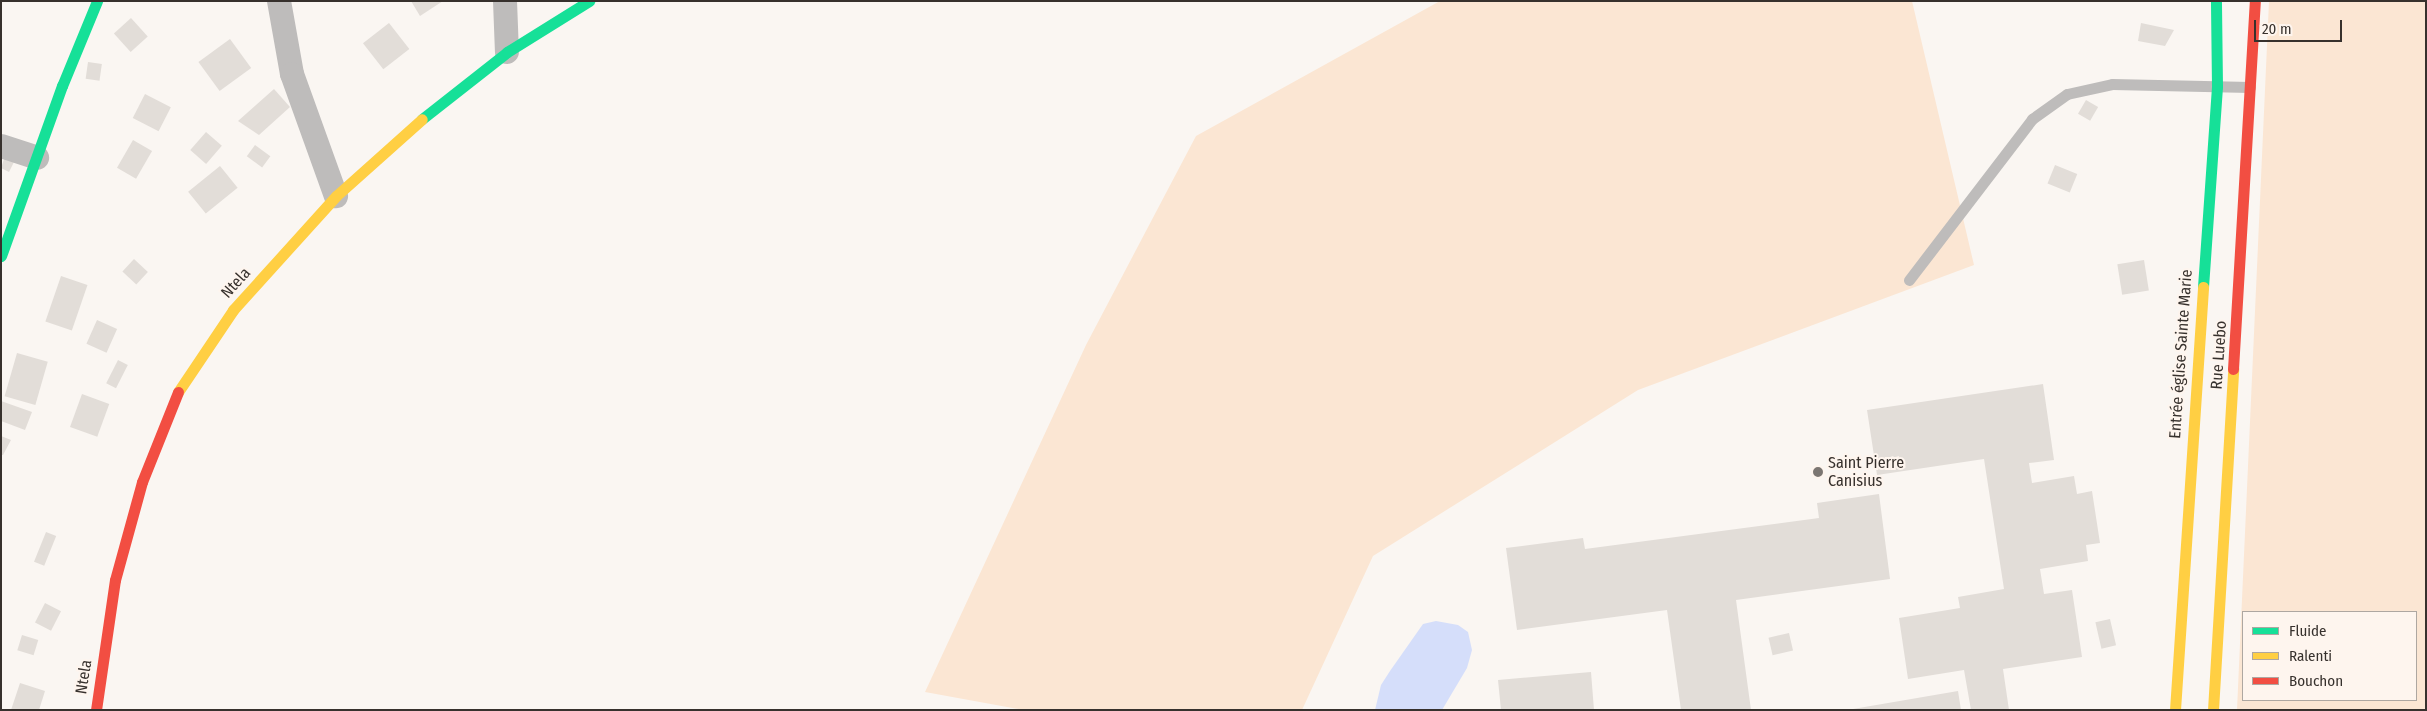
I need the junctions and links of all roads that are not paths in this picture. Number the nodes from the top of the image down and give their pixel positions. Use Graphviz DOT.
graph roads {
  1 [pos="97,1"];
  2 [pos="279,1"];
  3 [pos="505,1"];
  4 [pos="589,1"];
  5 [pos="2216,1"];
  6 [pos="2255,1"];
  7 [pos="507,52"];
  8 [pos="2217,86"];
  9 [pos="2252,87"];
  10 [pos="1,146"];
  11 [pos="37,158"];
  12 [pos="336,196"];
  13 [pos="1,256"];
  14 [pos="1909,280"];
  15 [pos="96,710"];
  16 [pos="2175,710"];
  17 [pos="2213,710"];
  1 -- 11 [label="street"];
  2 -- 12 [label="street"];
  3 -- 7 [label="street"];
  4 -- 7 [label="street, Ntela"];
  5 -- 8 [label="street, Entrée église Sainte Marie"];
  6 -- 9 [label="street, Rue Luebo"];
  7 -- 12 [label="street, Ntela"];
  8 -- 9 [label="lane"];
  8 -- 14 [label="lane"];
  8 -- 16 [label="street, Entrée église Sainte Marie"];
  9 -- 17 [label="street, Rue Luebo"];
  10 -- 11 [label="street"];
  11 -- 13 [label="street"];
  12 -- 15 [label="street, Ntela"];
}
